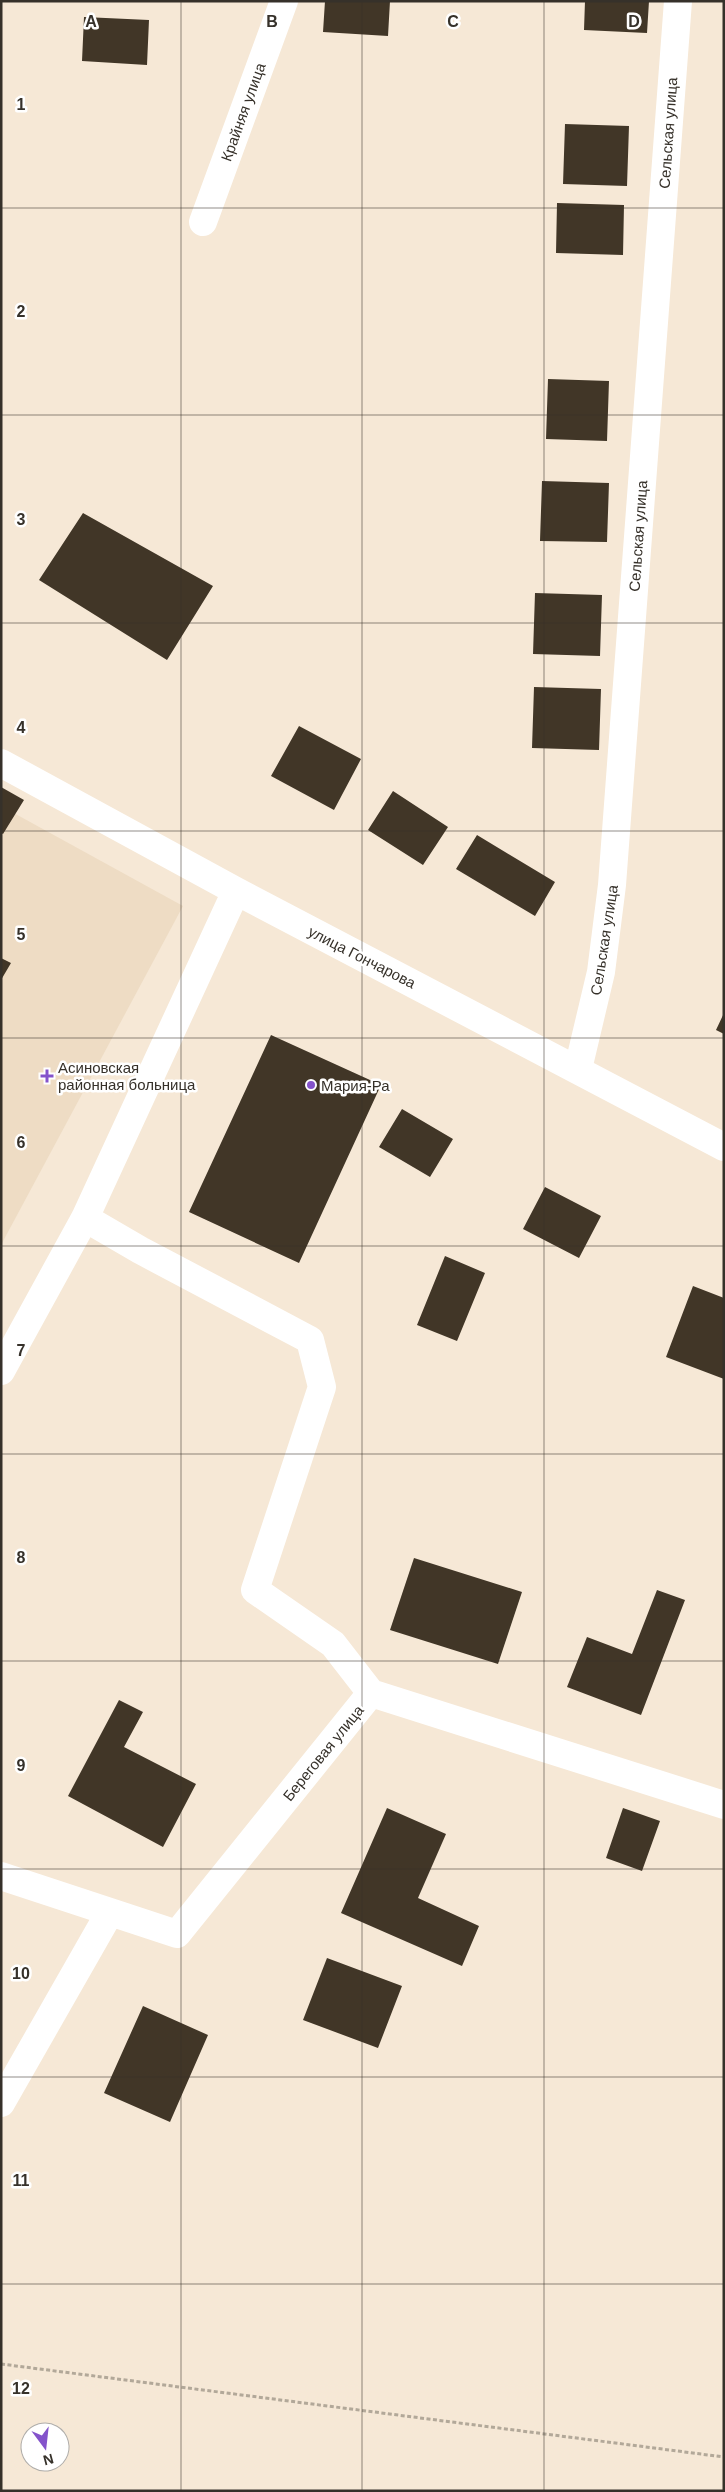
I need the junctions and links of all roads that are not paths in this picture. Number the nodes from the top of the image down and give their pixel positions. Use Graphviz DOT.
graph roads {
  1 [pos="284,1"];
  2 [pos="678,1"];
  3 [pos="203,222"];
  4 [pos="1,763"];
  5 [pos="236,891"];
  6 [pos="578,1069"];
  7 [pos="724,1147"];
  8 [pos="85,1218"];
  9 [pos="1,1371"];
  10 [pos="371,1693"];
  11 [pos="724,1805"];
  12 [pos="1,1876"];
  13 [pos="110,1912"];
  14 [pos="1,2103"];
  1 -- 3 [label="street, Крайняя улица"];
  2 -- 6 [label="street, Сельская улица"];
  4 -- 5 [label="street, улица Гончарова"];
  5 -- 6 [label="street, улица Гончарова"];
  5 -- 8 [label="street"];
  6 -- 7 [label="street, улица Гончарова"];
  8 -- 9 [label="street"];
  8 -- 10 [label="street"];
  10 -- 11 [label="street, Береговая улица"];
  10 -- 13 [label="street, Береговая улица"];
  12 -- 13 [label="street, Береговая улица"];
  13 -- 14 [label="street"];
}
